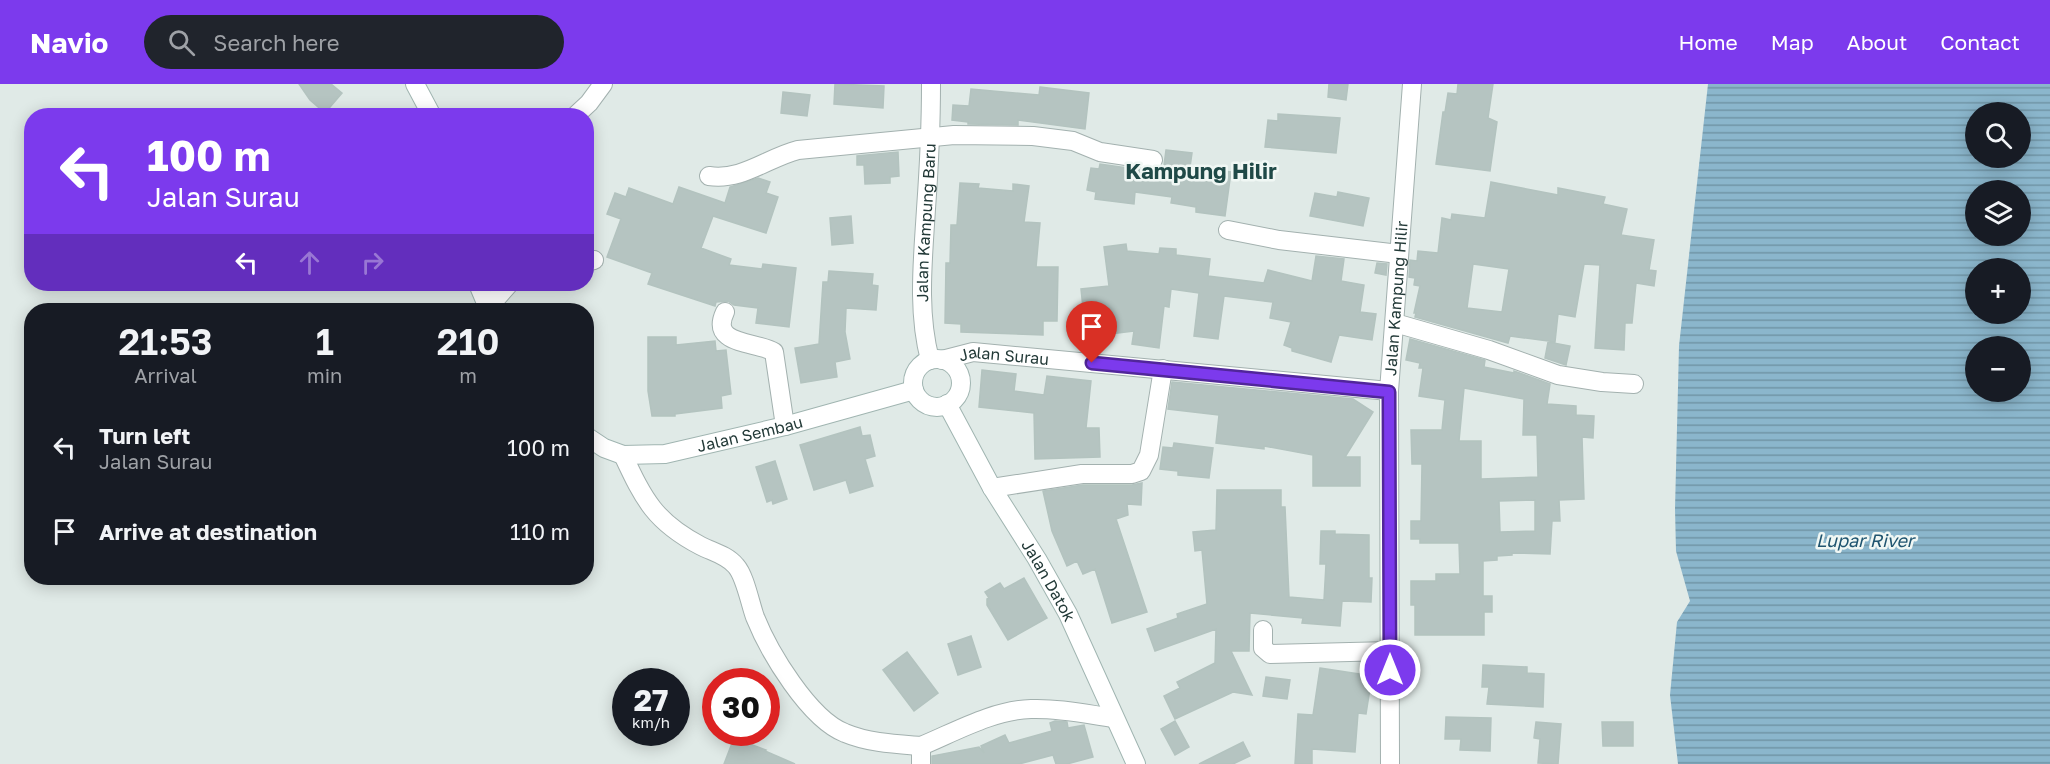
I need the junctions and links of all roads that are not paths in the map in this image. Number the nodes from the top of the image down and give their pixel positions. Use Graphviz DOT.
graph roads {
  1 [pos="415,84"];
  2 [pos="603,84"];
  3 [pos="931,84"];
  4 [pos="1412,84"];
  5 [pos="428,108"];
  6 [pos="584,108"];
  7 [pos="931,137"];
  8 [pos="1153,160"];
  9 [pos="709,176"];
  10 [pos="1228,230"];
  11 [pos="1399,254"];
  12 [pos="503,291"];
  13 [pos="494,303"];
  14 [pos="725,312"];
  15 [pos="1395,323"];
  16 [pos="936,360"];
  17 [pos="1163,369"];
  18 [pos="1634,384"];
  19 [pos="914,390"];
  20 [pos="1389,392"];
  21 [pos="946,404"];
  22 [pos="785,426"];
  23 [pos="594,441"];
  24 [pos="623,455"];
  25 [pos="992,488"];
  26 [pos="1263,630"];
  27 [pos="1390,651"];
  28 [pos="1114,718"];
  29 [pos="921,755"];
  30 [pos="1136,764"];
  31 [pos="1390,764"];
  1 -- 5 [label="street"];
  2 -- 6 [label="street"];
  3 -- 7 [label="street, Jalan Kampung Baru"];
  4 -- 11 [label="street, Jalan Kampung Hilir"];
  7 -- 8 [label="street"];
  7 -- 9 [label="street"];
  7 -- 16 [label="street, Jalan Kampung Baru"];
  10 -- 11 [label="street"];
  11 -- 15 [label="street, Jalan Kampung Hilir"];
  12 -- 13 [label="street"];
  14 -- 22 [label="street"];
  15 -- 18 [label="street"];
  15 -- 20 [label="street, Jalan Kampung Hilir"];
  16 -- 17 [label="street, Jalan Surau"];
  16 -- 19 [label="street"];
  16 -- 21 [label="street"];
  17 -- 20 [label="street, Jalan Surau"];
  17 -- 25 [label="street"];
  19 -- 21 [label="street"];
  19 -- 22 [label="street, Jalan Sembau"];
  20 -- 27 [label="street, Jalan Kampung Hilir"];
  21 -- 25 [label="street, Jalan Datok"];
  22 -- 24 [label="street, Jalan Sembau"];
  23 -- 24 [label="street, Jalan Sembau"];
  24 -- 29 [label="street"];
  25 -- 28 [label="street, Jalan Datok"];
  26 -- 27 [label="street"];
  27 -- 31 [label="street, Jalan Kampung Hilir"];
  28 -- 29 [label="street"];
  28 -- 30 [label="street, Jalan Datok"];
}
